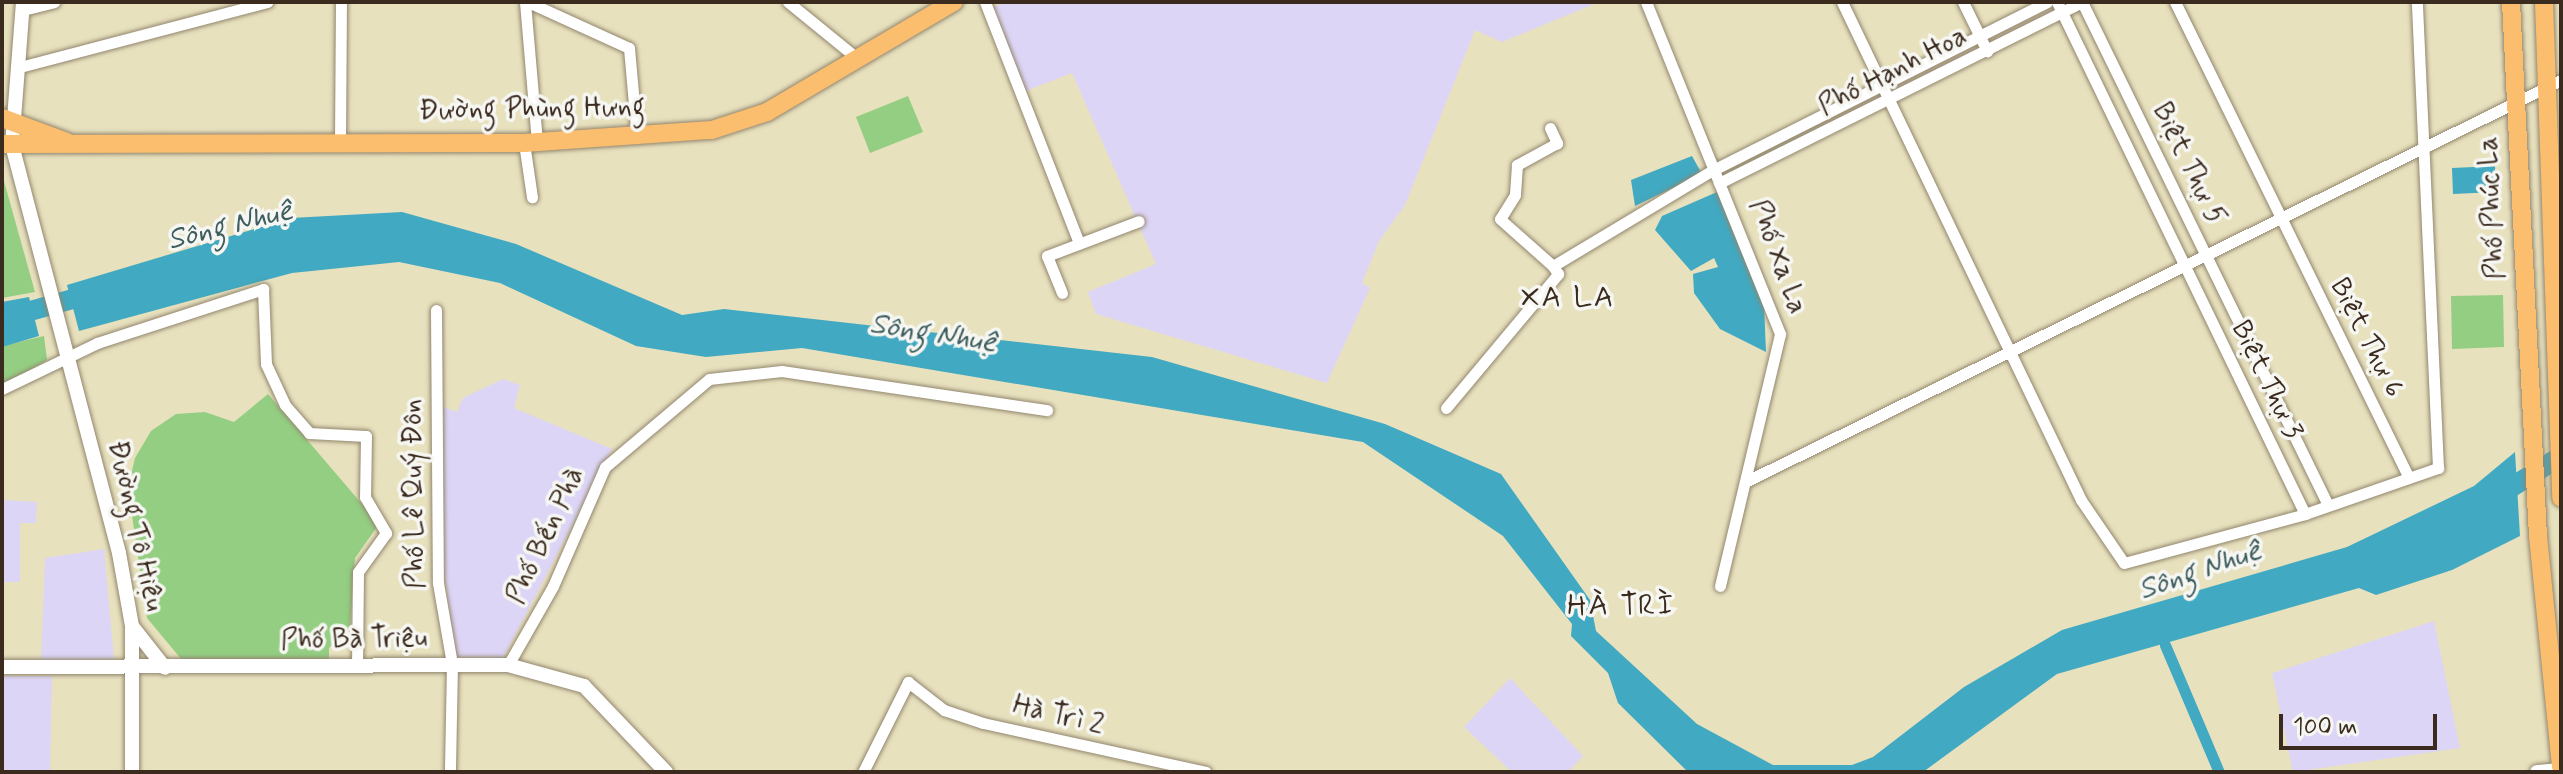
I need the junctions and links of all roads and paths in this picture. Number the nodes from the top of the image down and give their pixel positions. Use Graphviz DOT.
graph roads {
  1 [pos="54,2"];
  2 [pos="268,2"];
  3 [pos="341,2"];
  4 [pos="788,2"];
  5 [pos="954,2"];
  6 [pos="985,2"];
  7 [pos="1646,2"];
  8 [pos="1842,2"];
  9 [pos="1963,2"];
  10 [pos="2047,2"];
  11 [pos="2082,2"];
  12 [pos="2175,2"];
  13 [pos="2417,2"];
  14 [pos="2511,2"];
  15 [pos="2544,2"];
  16 [pos="526,3"];
  17 [pos="23,6"];
  18 [pos="2059,7"];
  19 [pos="1981,35"];
  20 [pos="1987,51"];
  21 [pos="853,55"];
  22 [pos="16,68"];
  23 [pos="2555,81"];
  24 [pos="1884,84"];
  25 [pos="1891,99"];
  26 [pos="2516,99"];
  27 [pos="6,119"];
  28 [pos="1550,128"];
  29 [pos="637,137"];
  30 [pos="340,141"];
  31 [pos="530,143"];
  32 [pos="7,144"];
  33 [pos="77,145"];
  34 [pos="2424,146"];
  35 [pos="1710,174"];
  36 [pos="1724,185"];
  37 [pos="532,197"];
  38 [pos="2278,219"];
  39 [pos="1139,221"];
  40 [pos="1079,243"];
  41 [pos="2206,256"];
  42 [pos="1553,266"];
  43 [pos="2185,267"];
  44 [pos="2557,272"];
  45 [pos="1062,293"];
  46 [pos="436,310"];
  47 [pos="2009,354"];
  48 [pos="68,360"];
  49 [pos="2,389"];
  50 [pos="1446,408"];
  51 [pos="1047,410"];
  52 [pos="2409,478"];
  53 [pos="1747,481"];
  54 [pos="2561,498"];
  55 [pos="2328,505"];
  56 [pos="2305,514"];
  57 [pos="1720,586"];
  58 [pos="132,626"];
  59 [pos="452,664"];
  60 [pos="508,665"];
  61 [pos="357,666"];
  62 [pos="2,667"];
  63 [pos="165,668"];
  64 [pos="133,669"];
  65 [pos="2561,769"];
  66 [pos="132,772"];
  67 [pos="450,772"];
  68 [pos="666,772"];
  69 [pos="863,772"];
  70 [pos="1206,772"];
  71 [pos="2537,772"];
  1 -- 17 [label="street"];
  2 -- 22 [label="street"];
  3 -- 30 [label="street"];
  4 -- 21 [label="street"];
  5 -- 21 [label="main road, Đường Phùng Hưng"];
  6 -- 40 [label="street"];
  7 -- 35 [label="street"];
  8 -- 24 [label="street"];
  9 -- 19 [label="street"];
  10 -- 19 [label="street, Phố Hạnh Hoa"];
  11 -- 18 [label="street, Phố Hạnh Hoa"];
  11 -- 41 [label="street, Biệt Thự 5"];
  12 -- 38 [label="street, Biệt Thự 5"];
  13 -- 34 [label="street"];
  14 -- 26 [label="main road, Phố Phúc La"];
  15 -- 23 [label="main road, Phố Phúc La"];
  16 -- 29 [label="street"];
  16 -- 31 [label="street"];
  17 -- 22 [label="street"];
  18 -- 20 [label="street, Phố Hạnh Hoa"];
  18 -- 43 [label="street, Biệt Thự 3"];
  19 -- 20 [label="street"];
  19 -- 24 [label="street, Phố Hạnh Hoa"];
  20 -- 25 [label="street, Phố Hạnh Hoa"];
  21 -- 29 [label="main road, Đường Phùng Hưng"];
  22 -- 27 [label="street"];
  23 -- 26 [label="street"];
  23 -- 44 [label="main road, Phố Phúc La"];
  24 -- 25 [label="street"];
  24 -- 35 [label="street, Phố Hạnh Hoa"];
  25 -- 36 [label="street, Phố Hạnh Hoa"];
  25 -- 47 [label="street"];
  26 -- 34 [label="street"];
  26 -- 65 [label="main road, Phố Phúc La"];
  27 -- 32 [label="street"];
  27 -- 33 [label="main road, Đường Phùng Hưng"];
  28 -- 42 [label="street"];
  29 -- 31 [label="main road, Đường Phùng Hưng"];
  30 -- 31 [label="main road, Đường Phùng Hưng"];
  30 -- 33 [label="main road, Đường Phùng Hưng"];
  31 -- 37 [label="street"];
  32 -- 33 [label="main road, Đường Phùng Hưng"];
  32 -- 48 [label="street, Đường Tô Hiệu"];
  34 -- 38 [label="street"];
  34 -- 52 [label="street"];
  35 -- 36 [label="street"];
  35 -- 42 [label="street, Phố Hạnh Hoa"];
  36 -- 53 [label="street, Phố Xa La"];
  38 -- 41 [label="street"];
  38 -- 52 [label="street, Biệt Thự 6"];
  39 -- 40 [label="street"];
  40 -- 45 [label="street"];
  41 -- 43 [label="street"];
  41 -- 55 [label="street"];
  42 -- 50 [label="street"];
  43 -- 47 [label="street"];
  43 -- 56 [label="street, Biệt Thự 3"];
  44 -- 54 [label="main road, Phố Phúc La"];
  46 -- 59 [label="street, Phố Lê Quý Đôn"];
  47 -- 53 [label="street"];
  47 -- 56 [label="street"];
  48 -- 49 [label="street"];
  48 -- 58 [label="street, Đường Tô Hiệu"];
  48 -- 61 [label="street"];
  51 -- 60 [label="street, Phố Bến Phà"];
  52 -- 55 [label="street"];
  53 -- 57 [label="street, Phố Xa La"];
  55 -- 56 [label="street"];
  58 -- 63 [label="street"];
  58 -- 64 [label="street, Đường Tô Hiệu"];
  59 -- 60 [label="street, Phố Bà Triệu"];
  59 -- 61 [label="street, Phố Bà Triệu"];
  59 -- 67 [label="street, Phố Lê Quý Đôn"];
  60 -- 68 [label="street, Phố Bà Triệu"];
  61 -- 63 [label="street, Phố Bà Triệu"];
  62 -- 64 [label="street, Phố Bà Triệu"];
  63 -- 64 [label="street, Phố Bà Triệu"];
  64 -- 66 [label="street, Đường Tô Hiệu"];
  65 -- 71 [label="street"];
  69 -- 70 [label="street, Hà Trì 2"];
}
